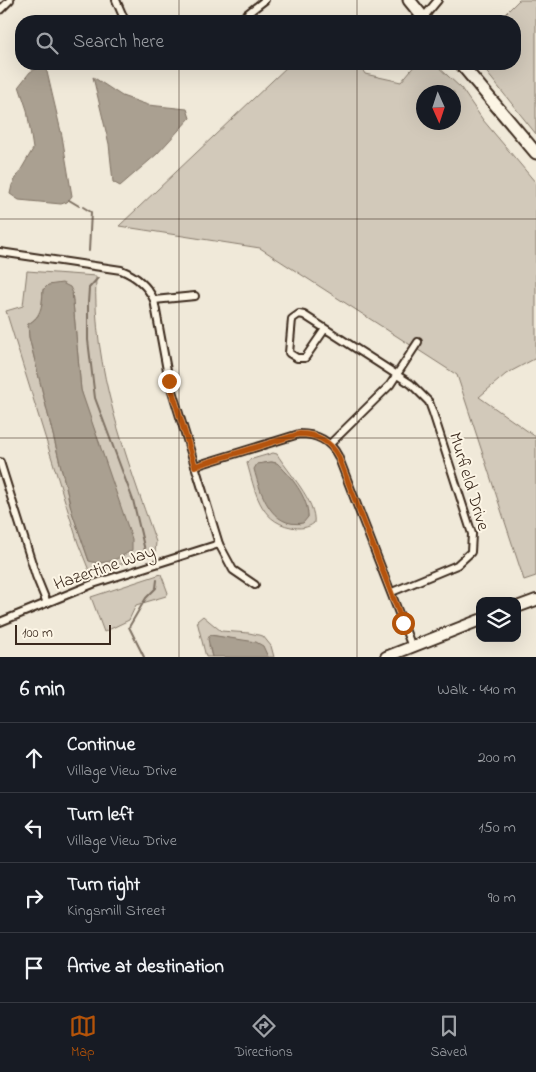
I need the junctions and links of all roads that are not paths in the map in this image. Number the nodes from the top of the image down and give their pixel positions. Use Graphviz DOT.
graph roads {
  1 [pos="10,0"];
  2 [pos="116,0"];
  3 [pos="265,0"];
  4 [pos="408,0"];
  5 [pos="438,0"];
  6 [pos="0,10"];
  7 [pos="123,15"];
  8 [pos="246,15"];
  9 [pos="420,15"];
  10 [pos="428,15"];
  11 [pos="466,70"];
  12 [pos="536,153"];
  13 [pos="0,252"];
  14 [pos="195,296"];
  15 [pos="154,300"];
  16 [pos="325,329"];
  17 [pos="418,342"];
  18 [pos="398,375"];
  19 [pos="330,444"];
  20 [pos="0,462"];
  21 [pos="195,466"];
  22 [pos="219,544"];
  23 [pos="255,585"];
  24 [pos="392,592"];
  25 [pos="536,600"];
  26 [pos="47,603"];
  27 [pos="521,606"];
  28 [pos="0,622"];
  29 [pos="476,622"];
  30 [pos="412,647"];
  31 [pos="386,657"];
  1 -- 6 [label="street"];
  2 -- 7 [label="street"];
  3 -- 8 [label="street"];
  4 -- 9 [label="highway"];
  5 -- 10 [label="street"];
  11 -- 12 [label="highway"];
  13 -- 15 [label="street"];
  14 -- 15 [label="street"];
  15 -- 21 [label="street"];
  16 -- 16 [label="street"];
  16 -- 18 [label="street"];
  17 -- 18 [label="street"];
  18 -- 19 [label="street"];
  18 -- 24 [label="street, Murfield Drive"];
  19 -- 21 [label="street"];
  19 -- 24 [label="street"];
  20 -- 26 [label="street"];
  21 -- 22 [label="street"];
  22 -- 23 [label="street"];
  22 -- 26 [label="street, Hazertine Way"];
  24 -- 30 [label="street"];
  25 -- 27 [label="main road"];
  26 -- 28 [label="street, Hazertine Way"];
  29 -- 30 [label="main road"];
  30 -- 31 [label="main road"];
}
